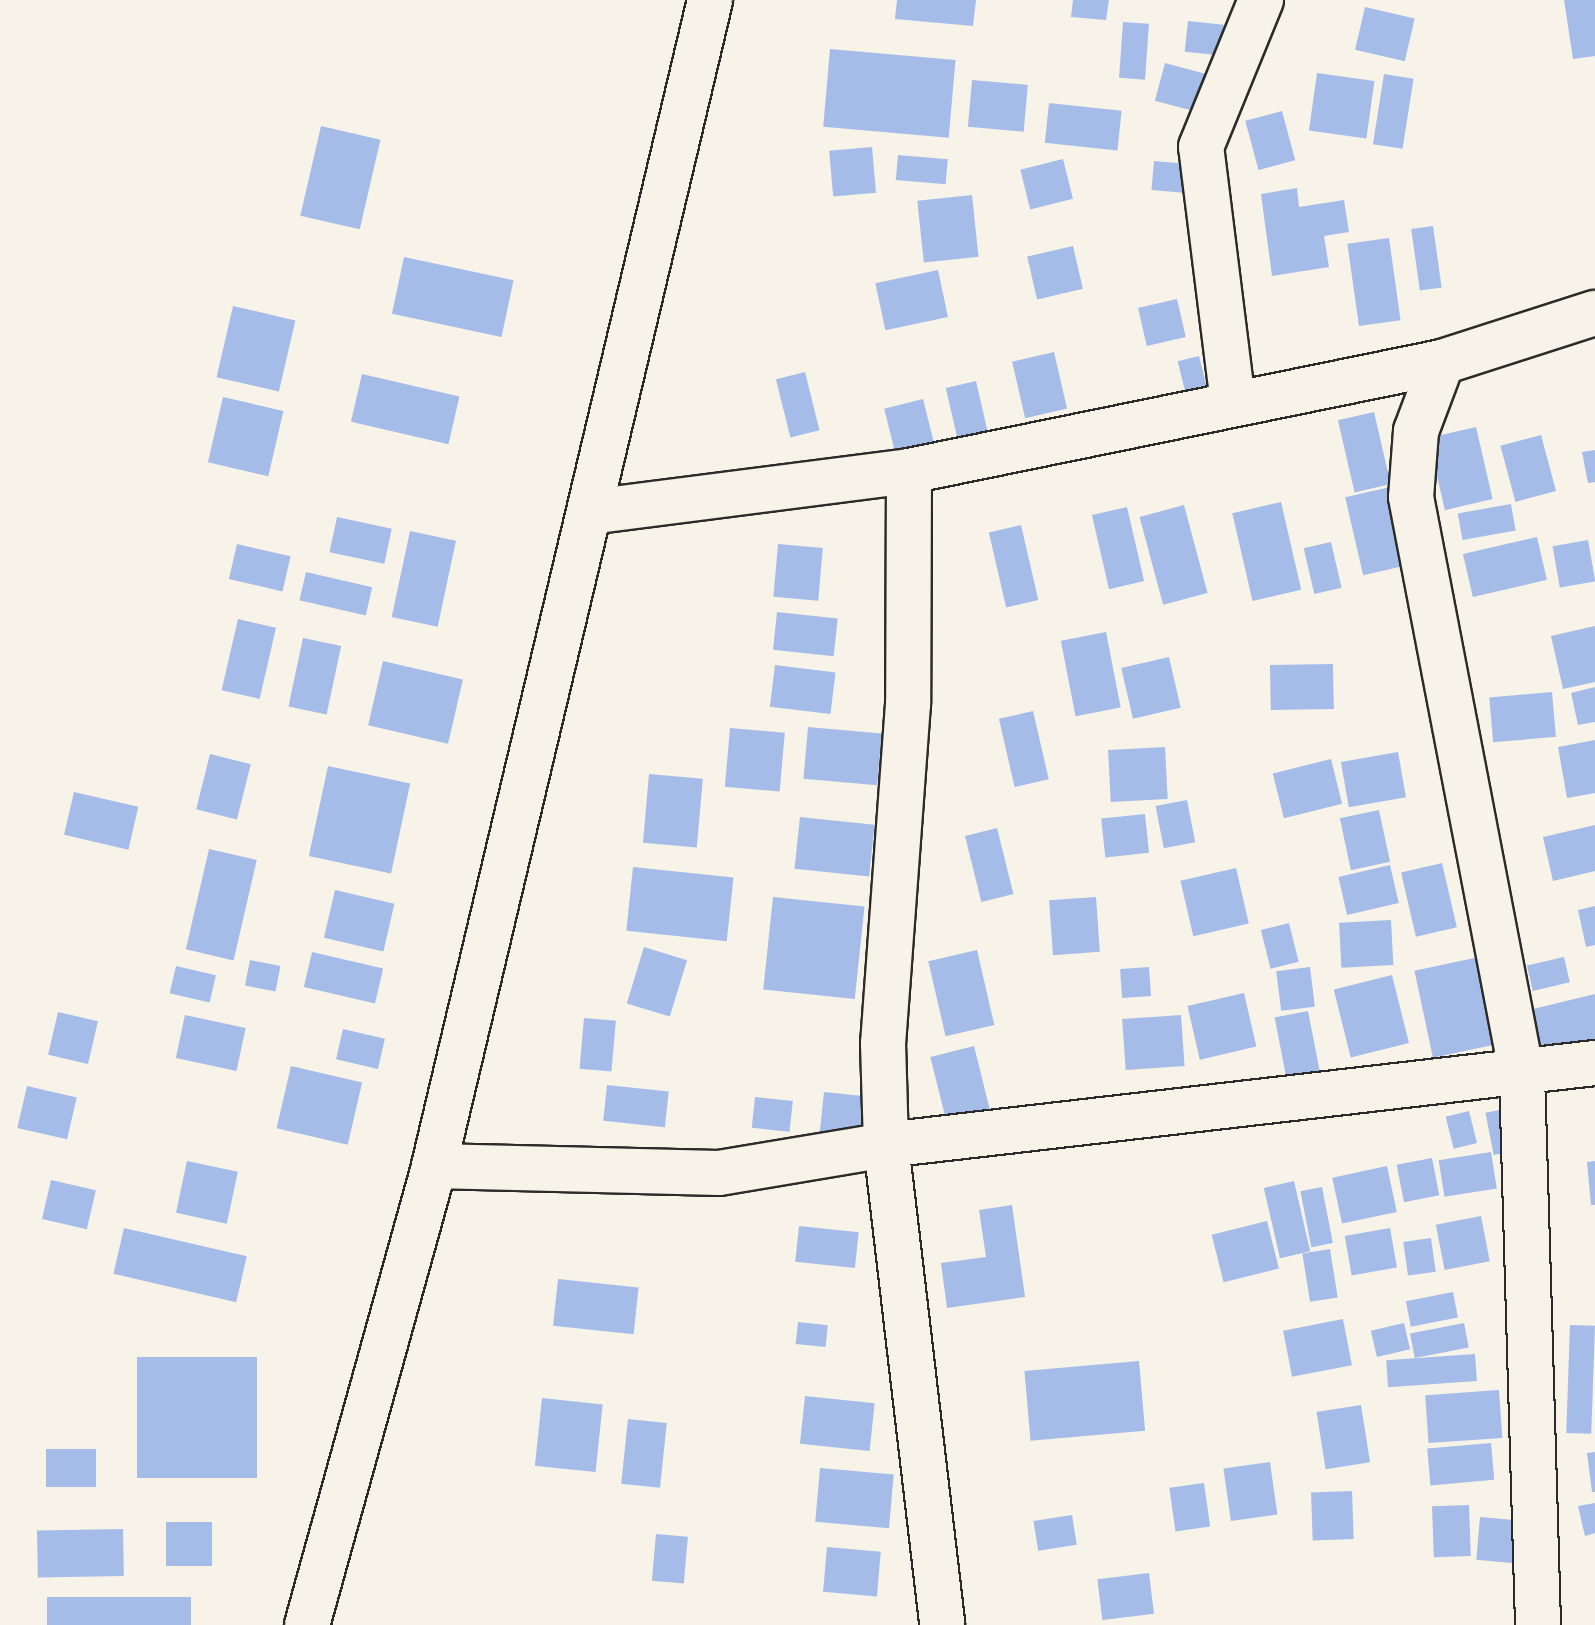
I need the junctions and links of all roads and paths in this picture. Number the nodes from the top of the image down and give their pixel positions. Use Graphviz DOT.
graph roads {
  1 [pos="710,0"];
  2 [pos="1261,0"];
  3 [pos="1595,313"];
  4 [pos="1442,362"];
  5 [pos="1233,403"];
  6 [pos="909,471"];
  7 [pos="590,512"];
  8 [pos="1595,1063"];
  9 [pos="1522,1075"];
  10 [pos="886,1145"];
  11 [pos="434,1166"];
  12 [pos="307,1625"];
  13 [pos="942,1625"];
  14 [pos="1538,1625"];
  1 -- 7 [label="street"];
  2 -- 5 [label="street"];
  3 -- 4 [label="street"];
  4 -- 5 [label="street"];
  4 -- 9 [label="street"];
  5 -- 6 [label="street"];
  6 -- 7 [label="street"];
  6 -- 10 [label="street"];
  7 -- 11 [label="street"];
  8 -- 9 [label="street"];
  9 -- 10 [label="street"];
  9 -- 14 [label="street"];
  10 -- 11 [label="street"];
  10 -- 13 [label="street"];
  11 -- 12 [label="street"];
}
